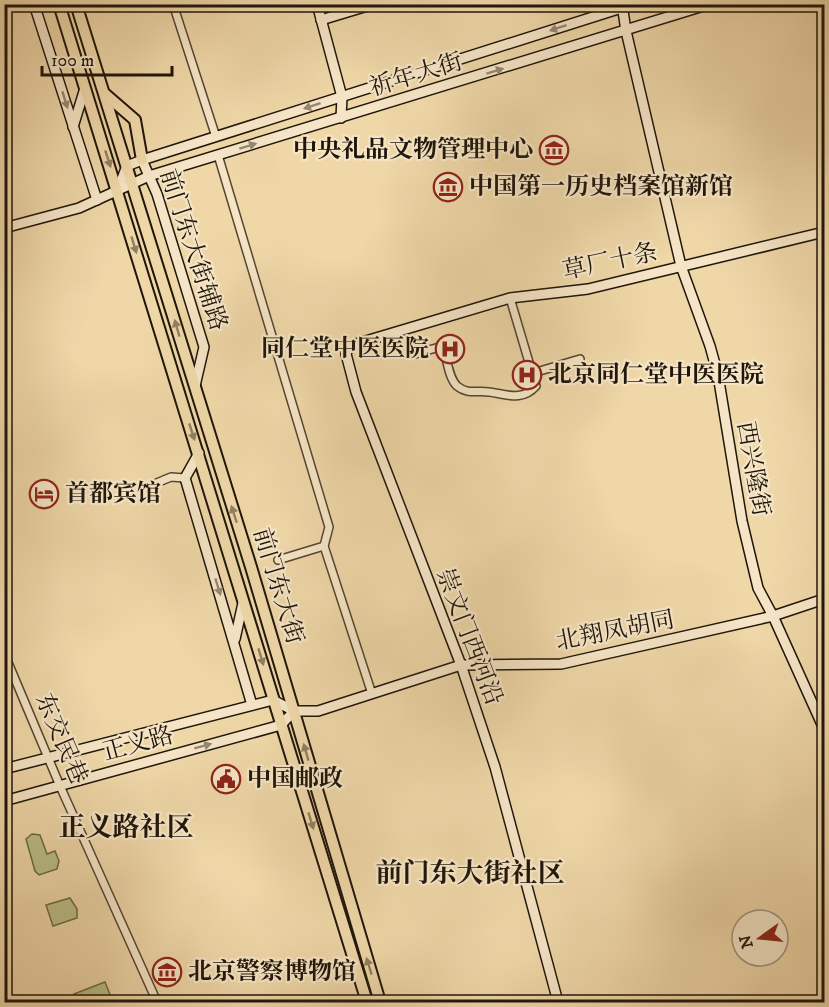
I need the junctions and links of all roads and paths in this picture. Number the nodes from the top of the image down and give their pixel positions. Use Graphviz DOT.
graph roads {
  1 [pos="34,4"];
  2 [pos="59,4"];
  3 [pos="76,4"];
  4 [pos="173,4"];
  5 [pos="316,4"];
  6 [pos="374,4"];
  7 [pos="634,4"];
  8 [pos="710,4"];
  9 [pos="622,6"];
  10 [pos="321,20"];
  11 [pos="626,31"];
  12 [pos="86,88"];
  13 [pos="105,94"];
  14 [pos="342,97"];
  15 [pos="341,118"];
  16 [pos="73,128"];
  17 [pos="216,136"];
  18 [pos="218,155"];
  19 [pos="142,160"];
  20 [pos="127,166"];
  21 [pos="149,176"];
  22 [pos="133,183"];
  23 [pos="118,189"];
  24 [pos="97,200"];
  25 [pos="4,228"];
  26 [pos="825,232"];
  27 [pos="681,266"];
  28 [pos="510,298"];
  29 [pos="403,329"];
  30 [pos="415,354"];
  31 [pos="580,359"];
  32 [pos="533,373"];
  33 [pos="194,388"];
  34 [pos="199,453"];
  35 [pos="185,478"];
  36 [pos="147,487"];
  37 [pos="324,546"];
  38 [pos="278,560"];
  39 [pos="825,599"];
  40 [pos="244,601"];
  41 [pos="773,616"];
  42 [pos="235,639"];
  43 [pos="4,653"];
  44 [pos="461,665"];
  45 [pos="372,694"];
  46 [pos="273,700"];
  47 [pos="252,705"];
  48 [pos="294,711"];
  49 [pos="281,725"];
  50 [pos="825,729"];
  51 [pos="49,758"];
  52 [pos="4,769"];
  53 [pos="60,786"];
  54 [pos="4,801"];
  55 [pos="157,1002"];
  56 [pos="367,1002"];
  57 [pos="380,1002"];
  58 [pos="558,1002"];
  1 -- 16 [label="street, one-way"];
  2 -- 12 [label="main road, 前门东大街"];
  3 -- 13 [label="main road, 前门东大街"];
  4 -- 17 [label="street"];
  5 -- 10 [label="street"];
  6 -- 10 [label="street"];
  7 -- 9 [label="street, 祈年大街"];
  8 -- 11 [label="street, 祈年大街"];
  9 -- 11 [label="street, 西兴隆街"];
  9 -- 14 [label="street, 祈年大街, one-way"];
  10 -- 14 [label="street"];
  15 -- 11 [label="street, 祈年大街, one-way"];
  11 -- 27 [label="street, 西兴隆街"];
  12 -- 16 [label="street"];
  12 -- 23 [label="main road, 前门东大街, one-way"];
  13 -- 19 [label="main road"];
  13 -- 20 [label="main road, 前门东大街"];
  14 -- 15 [label="street"];
  14 -- 17 [label="street, 祈年大街, one-way"];
  18 -- 15 [label="street, 祈年大街, one-way"];
  16 -- 24 [label="street"];
  17 -- 19 [label="street, 祈年大街"];
  18 -- 21 [label="street, 祈年大街"];
  18 -- 37 [label="street"];
  19 -- 20 [label="street, 祈年大街"];
  19 -- 21 [label="street, 前门东大街辅路"];
  20 -- 22 [label="main road, 前门东大街"];
  20 -- 23 [label="street"];
  21 -- 22 [label="street, 祈年大街"];
  21 -- 33 [label="street, 前门东大街辅路"];
  22 -- 23 [label="street, 祈年大街"];
  33 -- 22 [label="main road, 前门东大街, one-way"];
  23 -- 24 [label="street, 祈年大街"];
  23 -- 34 [label="main road, 前门东大街, one-way"];
  24 -- 25 [label="street, 祈年大街"];
  26 -- 27 [label="street, 草厂十条"];
  27 -- 28 [label="street, 草厂十条"];
  27 -- 41 [label="street, 西兴隆街"];
  28 -- 29 [label="street, 草厂十条"];
  28 -- 32 [label="street"];
  29 -- 44 [label="street, 崇文门西河沿"];
  30 -- 32 [label="street"];
  31 -- 32 [label="street"];
  48 -- 33 [label="main road, 前门东大街, one-way"];
  34 -- 35 [label="street"];
  34 -- 40 [label="main road, 前门东大街"];
  35 -- 36 [label="street"];
  35 -- 42 [label="street, one-way"];
  37 -- 38 [label="street"];
  37 -- 45 [label="street"];
  39 -- 41 [label="street, 北翔凤胡同"];
  40 -- 42 [label="street"];
  40 -- 46 [label="main road, 前门东大街, one-way"];
  41 -- 44 [label="street, 北翔凤胡同"];
  41 -- 50 [label="street, 西兴隆街"];
  42 -- 47 [label="street"];
  43 -- 51 [label="street, 东交民巷"];
  44 -- 45 [label="street, 北翔凤胡同"];
  44 -- 58 [label="street, 崇文门西河沿"];
  45 -- 48 [label="street, 北翔凤胡同"];
  46 -- 47 [label="street, 正义路"];
  46 -- 48 [label="street"];
  46 -- 49 [label="main road, 前门东大街"];
  47 -- 51 [label="street, 正义路"];
  48 -- 49 [label="street"];
  57 -- 48 [label="main road, 前门东大街, one-way"];
  53 -- 49 [label="street, 正义路, one-way"];
  49 -- 56 [label="main road, 前门东大街, one-way"];
  51 -- 52 [label="street, 正义路"];
  51 -- 53 [label="street, 东交民巷"];
  53 -- 54 [label="street, 正义路"];
  53 -- 55 [label="street, 东交民巷"];
}
